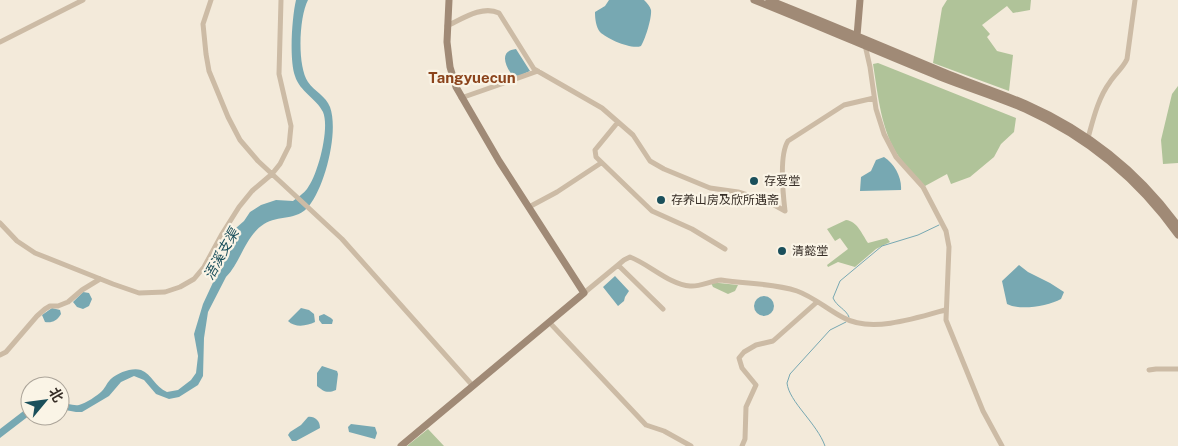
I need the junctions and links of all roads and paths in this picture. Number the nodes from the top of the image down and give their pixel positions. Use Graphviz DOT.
graph roads {
  1 [pos="83,0"];
  2 [pos="211,0"];
  3 [pos="282,0"];
  4 [pos="449,0"];
  5 [pos="754,0"];
  6 [pos="769,0"];
  7 [pos="860,0"];
  8 [pos="1135,0"];
  9 [pos="447,26"];
  10 [pos="857,36"];
  11 [pos="0,42"];
  12 [pos="864,45"];
  13 [pos="538,71"];
  14 [pos="461,98"];
  15 [pos="874,98"];
  16 [pos="618,122"];
  17 [pos="1088,138"];
  18 [pos="601,164"];
  19 [pos="272,174"];
  20 [pos="529,207"];
  21 [pos="0,224"];
  22 [pos="1178,226"];
  23 [pos="1178,235"];
  24 [pos="725,249"];
  25 [pos="618,265"];
  26 [pos="100,279"];
  27 [pos="584,292"];
  28 [pos="817,302"];
  29 [pos="663,309"];
  30 [pos="945,310"];
  31 [pos="549,322"];
  32 [pos="0,355"];
  33 [pos="1178,369"];
  34 [pos="1149,370"];
  35 [pos="473,386"];
  36 [pos="401,446"];
  37 [pos="692,446"];
  38 [pos="742,446"];
  39 [pos="1002,446"];
  1 -- 11 [label="street"];
  2 -- 19 [label="street"];
  3 -- 19 [label="street"];
  4 -- 9 [label="main road"];
  5 -- 12 [label="main road"];
  6 -- 10 [label="main road"];
  7 -- 10 [label="main road"];
  8 -- 17 [label="street"];
  9 -- 13 [label="street"];
  9 -- 14 [label="main road"];
  10 -- 17 [label="main road"];
  12 -- 15 [label="street"];
  12 -- 23 [label="main road"];
  13 -- 14 [label="street"];
  13 -- 16 [label="street"];
  14 -- 20 [label="main road"];
  15 -- 16 [label="street"];
  15 -- 30 [label="street"];
  16 -- 18 [label="street"];
  17 -- 22 [label="main road"];
  18 -- 20 [label="street"];
  18 -- 24 [label="street"];
  19 -- 26 [label="street"];
  19 -- 35 [label="street"];
  20 -- 27 [label="main road"];
  21 -- 26 [label="street"];
  25 -- 27 [label="street"];
  25 -- 28 [label="street"];
  25 -- 29 [label="street"];
  26 -- 32 [label="street"];
  27 -- 31 [label="main road"];
  28 -- 30 [label="street"];
  28 -- 38 [label="street"];
  30 -- 39 [label="street"];
  31 -- 35 [label="main road"];
  31 -- 37 [label="street"];
  33 -- 34 [label="street"];
  35 -- 36 [label="main road"];
}
